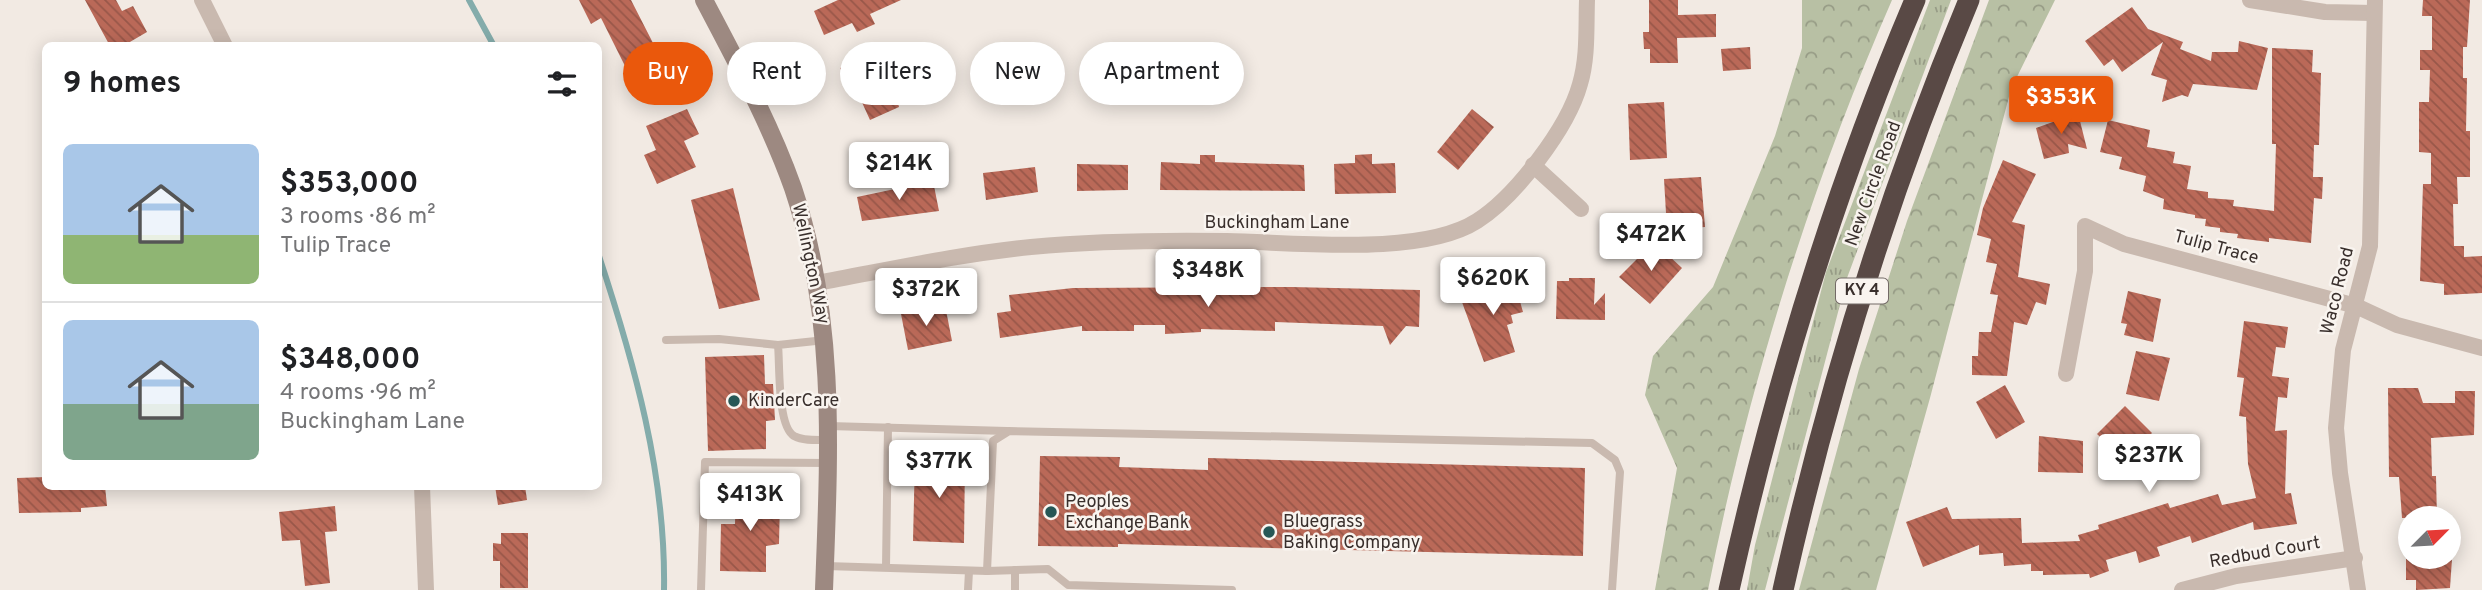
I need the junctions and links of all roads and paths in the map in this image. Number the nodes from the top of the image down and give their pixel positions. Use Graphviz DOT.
graph roads {
  1 [pos="202,0"];
  2 [pos="704,0"];
  3 [pos="1587,0"];
  4 [pos="1915,0"];
  5 [pos="1969,0"];
  6 [pos="2250,0"];
  7 [pos="2374,6"];
  8 [pos="223,42"];
  9 [pos="1533,165"];
  10 [pos="1581,209"];
  11 [pos="817,283"];
  12 [pos="2356,306"];
  13 [pos="666,340"];
  14 [pos="825,340"];
  15 [pos="778,345"];
  16 [pos="2482,348"];
  17 [pos="2066,374"];
  18 [pos="888,427"];
  19 [pos="1009,431"];
  20 [pos="828,433"];
  21 [pos="828,463"];
  22 [pos="422,490"];
  23 [pos="2355,558"];
  24 [pos="825,566"];
  25 [pos="886,567"];
  26 [pos="1014,570"];
  27 [pos="969,571"];
  28 [pos="987,571"];
  29 [pos="1068,587"];
  30 [pos="426,590"];
  31 [pos="701,590"];
  32 [pos="824,590"];
  33 [pos="968,590"];
  34 [pos="1015,590"];
  35 [pos="1232,590"];
  36 [pos="1612,590"];
  37 [pos="1729,590"];
  38 [pos="1783,590"];
  39 [pos="2182,590"];
  40 [pos="2358,590"];
  1 -- 8 [label="street"];
  2 -- 11 [label="street, Wellington Way"];
  3 -- 9 [label="street, Buckingham Lane"];
  4 -- 37 [label="highway, New Circle Road / KY 4"];
  5 -- 38 [label="highway, New Circle Road / KY 4"];
  6 -- 7 [label="street"];
  7 -- 12 [label="street, Waco Road"];
  9 -- 10 [label="street"];
  9 -- 11 [label="street, Buckingham Lane"];
  11 -- 14 [label="street, Wellington Way"];
  12 -- 16 [label="street, Tulip Trace"];
  12 -- 17 [label="street, Tulip Trace"];
  12 -- 23 [label="street, Waco Road"];
  13 -- 15 [label="lane"];
  14 -- 15 [label="lane"];
  14 -- 20 [label="street, Wellington Way"];
  15 -- 20 [label="lane"];
  18 -- 19 [label="lane"];
  18 -- 20 [label="lane"];
  18 -- 25 [label="lane"];
  19 -- 28 [label="lane"];
  19 -- 36 [label="lane"];
  20 -- 21 [label="street, Wellington Way"];
  21 -- 24 [label="street, Wellington Way"];
  21 -- 31 [label="lane"];
  22 -- 30 [label="street"];
  23 -- 39 [label="street, Redbud Court"];
  23 -- 40 [label="street, Waco Road"];
  24 -- 25 [label="lane"];
  24 -- 32 [label="street, Wellington Way"];
  25 -- 27 [label="lane"];
  26 -- 28 [label="lane"];
  26 -- 29 [label="lane"];
  26 -- 34 [label="lane"];
  27 -- 28 [label="lane"];
  27 -- 33 [label="lane"];
  29 -- 35 [label="lane"];
}
